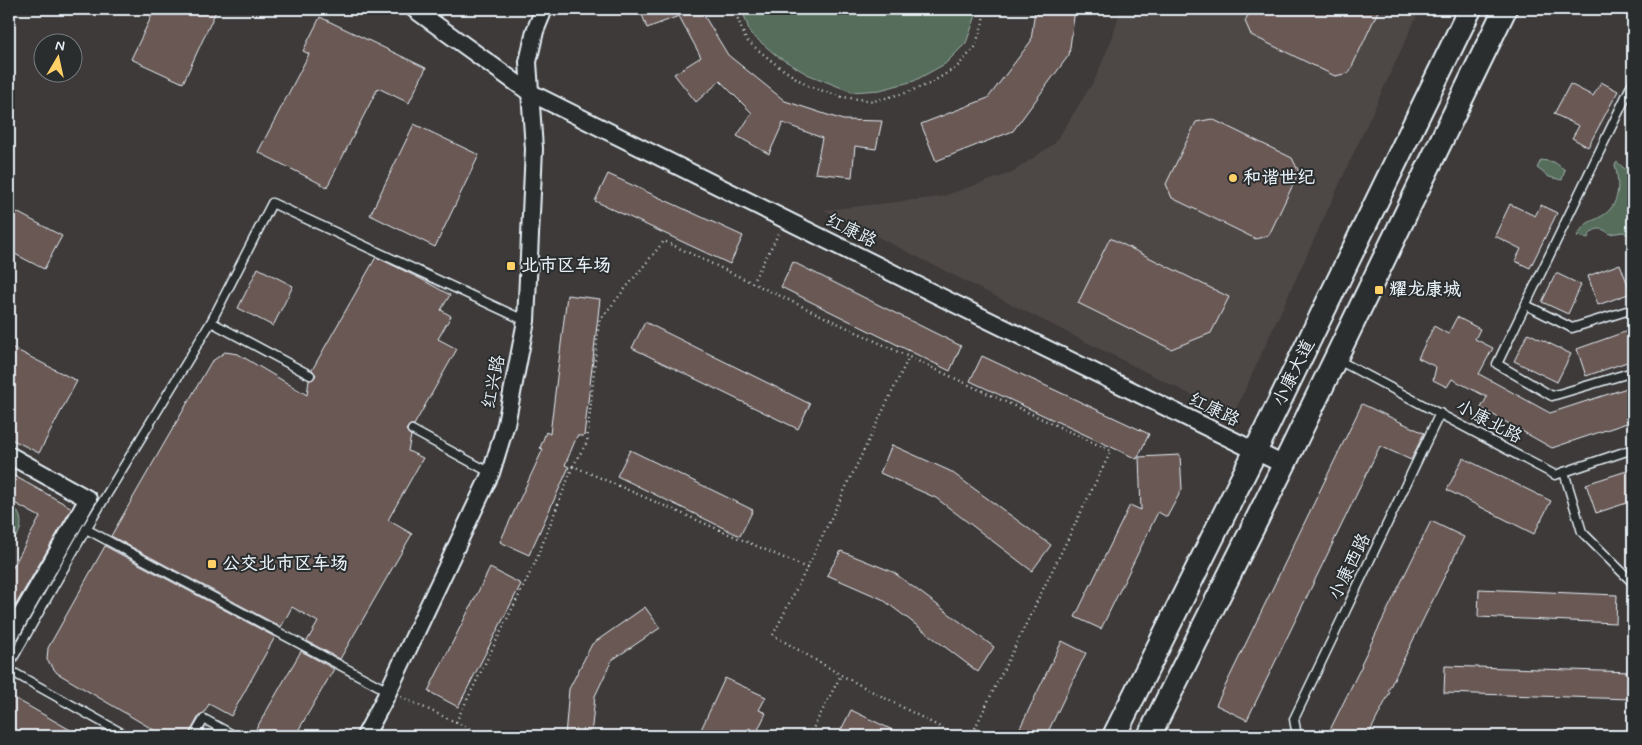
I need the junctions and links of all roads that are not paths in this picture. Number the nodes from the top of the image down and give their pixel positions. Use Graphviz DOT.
graph roads {
  1 [pos="414,9"];
  2 [pos="544,9"];
  3 [pos="1470,9"];
  4 [pos="1505,9"];
  5 [pos="1633,82"];
  6 [pos="529,92"];
  7 [pos="1526,305"];
  8 [pos="1633,308"];
  9 [pos="526,321"];
  10 [pos="211,322"];
  11 [pos="1335,358"];
  12 [pos="1633,372"];
  13 [pos="310,375"];
  14 [pos="1440,413"];
  15 [pos="412,430"];
  16 [pos="1633,449"];
  17 [pos="1255,452"];
  18 [pos="9,455"];
  19 [pos="1284,465"];
  20 [pos="1564,472"];
  21 [pos="491,473"];
  22 [pos="86,529"];
  23 [pos="1633,583"];
  24 [pos="9,637"];
  25 [pos="9,665"];
  26 [pos="9,670"];
  27 [pos="388,691"];
  28 [pos="127,736"];
  29 [pos="194,736"];
  30 [pos="235,736"];
  31 [pos="366,736"];
  32 [pos="1114,736"];
  33 [pos="1149,736"];
  34 [pos="1297,736"];
  1 -- 6 [label="street, 红康路"];
  2 -- 6 [label="street, 红兴路"];
  3 -- 17 [label="main road, 小康大道"];
  4 -- 11 [label="main road, 小康大道"];
  5 -- 7 [label="lane"];
  6 -- 9 [label="street, 红兴路"];
  6 -- 17 [label="street, 红康路"];
  7 -- 8 [label="lane"];
  7 -- 12 [label="lane"];
  9 -- 10 [label="lane"];
  9 -- 21 [label="street, 红兴路"];
  10 -- 13 [label="lane"];
  10 -- 22 [label="lane"];
  11 -- 14 [label="lane, 小康北路"];
  11 -- 19 [label="main road, 小康大道"];
  14 -- 20 [label="lane, 小康北路"];
  14 -- 34 [label="lane, 小康西路"];
  15 -- 21 [label="lane"];
  16 -- 20 [label="lane, 小康北路"];
  17 -- 19 [label="street, 红康路"];
  17 -- 32 [label="main road, 小康大道"];
  18 -- 24 [label="street"];
  19 -- 33 [label="main road, 小康大道"];
  20 -- 23 [label="lane"];
  21 -- 27 [label="street, 红兴路"];
  22 -- 25 [label="lane"];
  22 -- 27 [label="lane"];
  26 -- 28 [label="lane"];
  27 -- 31 [label="street, 红兴路"];
  29 -- 30 [label="lane"];
}
